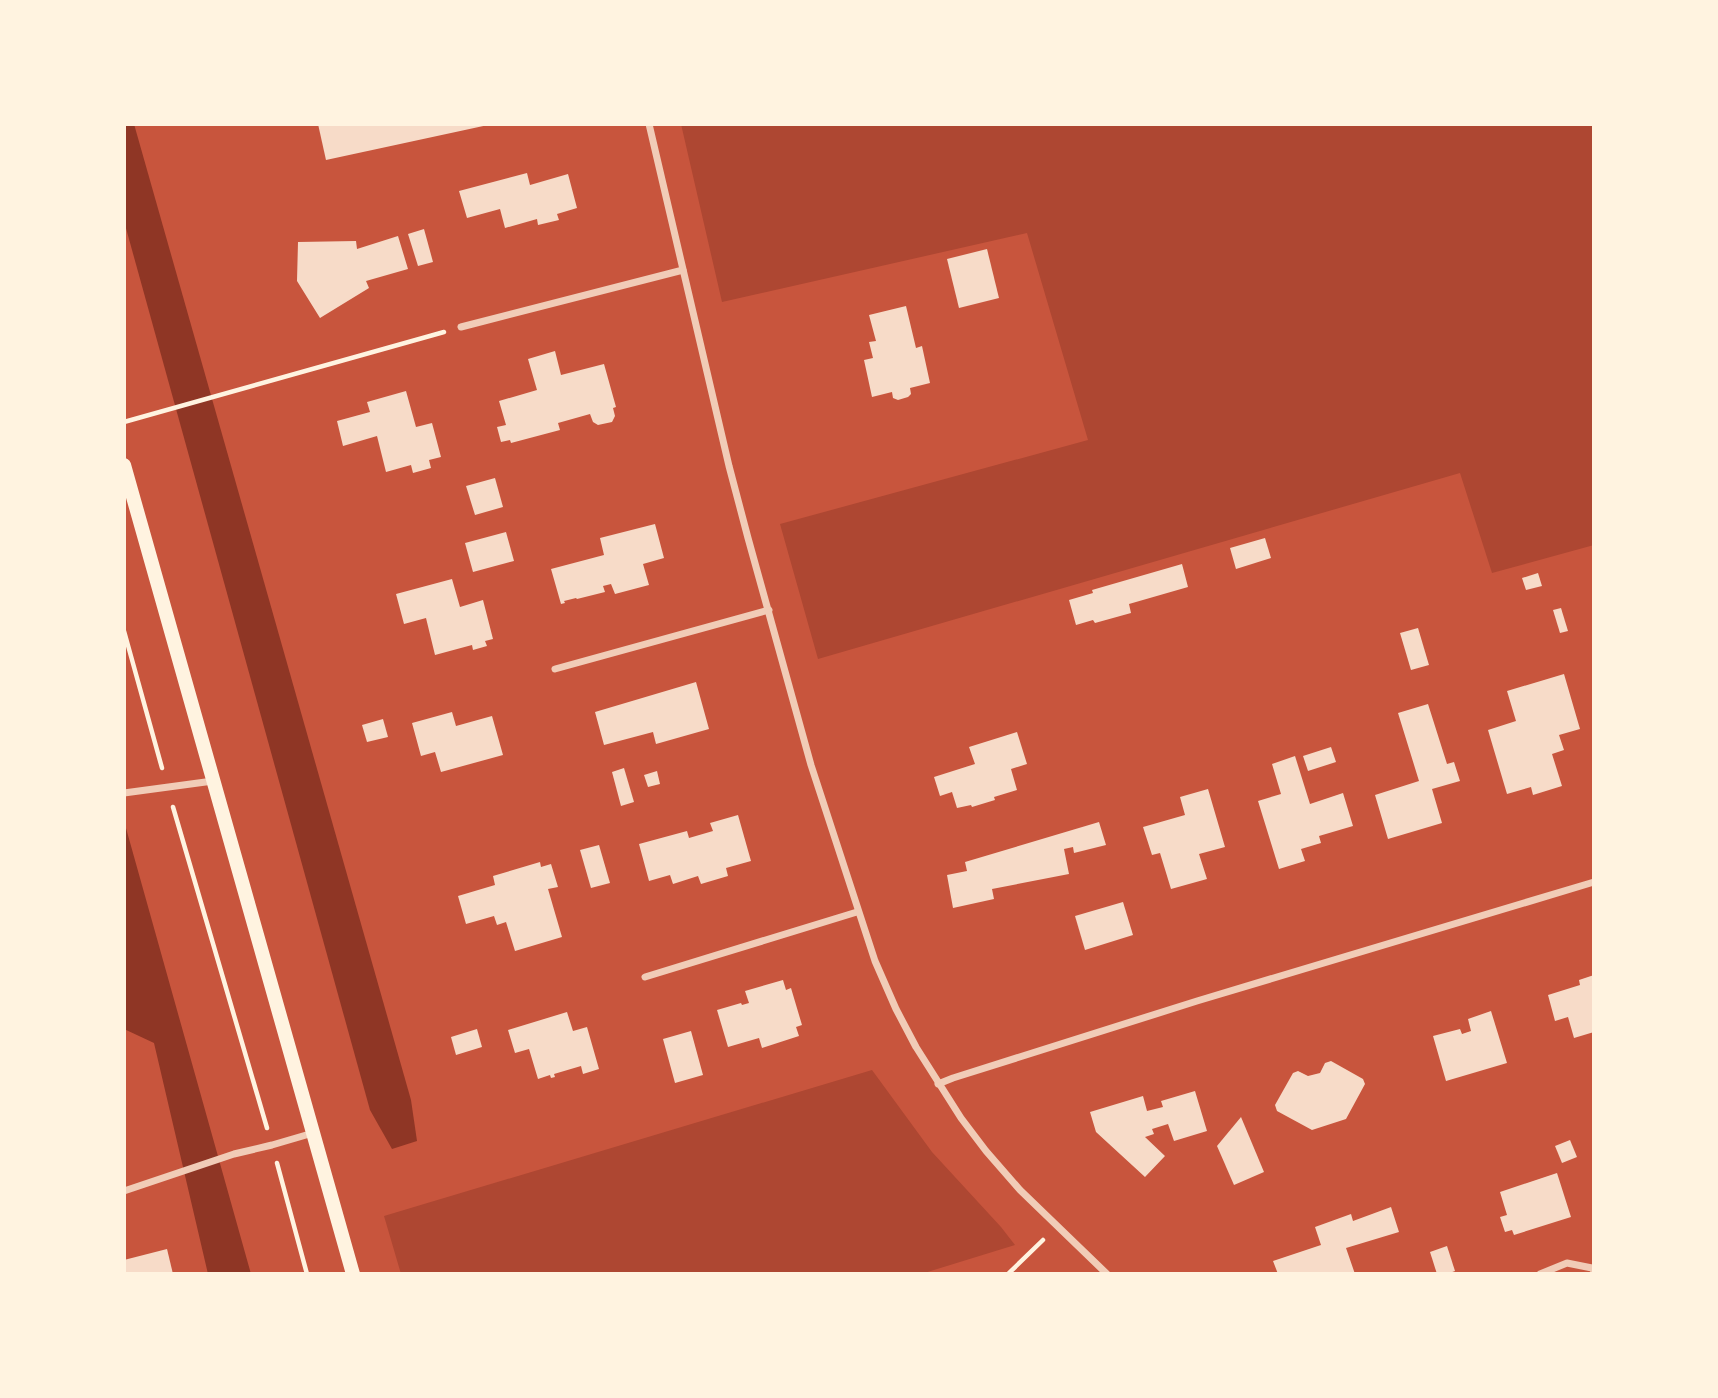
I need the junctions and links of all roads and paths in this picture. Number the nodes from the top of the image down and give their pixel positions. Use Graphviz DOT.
graph roads {
  1 [pos="649,124"];
  2 [pos="683,270"];
  3 [pos="461,327"];
  4 [pos="124,422"];
  5 [pos="124,465"];
  6 [pos="769,610"];
  7 [pos="124,631"];
  8 [pos="555,669"];
  9 [pos="213,781"];
  10 [pos="167,787"];
  11 [pos="127,793"];
  12 [pos="1594,881"];
  13 [pos="857,912"];
  14 [pos="645,976"];
  15 [pos="938,1084"];
  16 [pos="313,1133"];
  17 [pos="272,1145"];
  18 [pos="124,1191"];
  19 [pos="1058,1226"];
  20 [pos="1594,1272"];
  21 [pos="307,1274"];
  22 [pos="352,1274"];
  23 [pos="1008,1274"];
  24 [pos="1107,1274"];
  25 [pos="1540,1274"];
  1 -- 2 [label="street"];
  2 -- 3 [label="street"];
  2 -- 6 [label="street"];
  3 -- 4 [label="path"];
  5 -- 9 [label="main road"];
  6 -- 8 [label="street"];
  6 -- 13 [label="street"];
  7 -- 10 [label="path"];
  9 -- 10 [label="street"];
  9 -- 16 [label="main road"];
  10 -- 11 [label="street"];
  10 -- 17 [label="path"];
  12 -- 15 [label="street"];
  13 -- 14 [label="street"];
  13 -- 15 [label="street"];
  15 -- 19 [label="street"];
  16 -- 17 [label="street"];
  16 -- 22 [label="main road"];
  17 -- 18 [label="street"];
  17 -- 21 [label="path"];
  19 -- 23 [label="path"];
  19 -- 24 [label="street"];
  20 -- 25 [label="street"];
}
